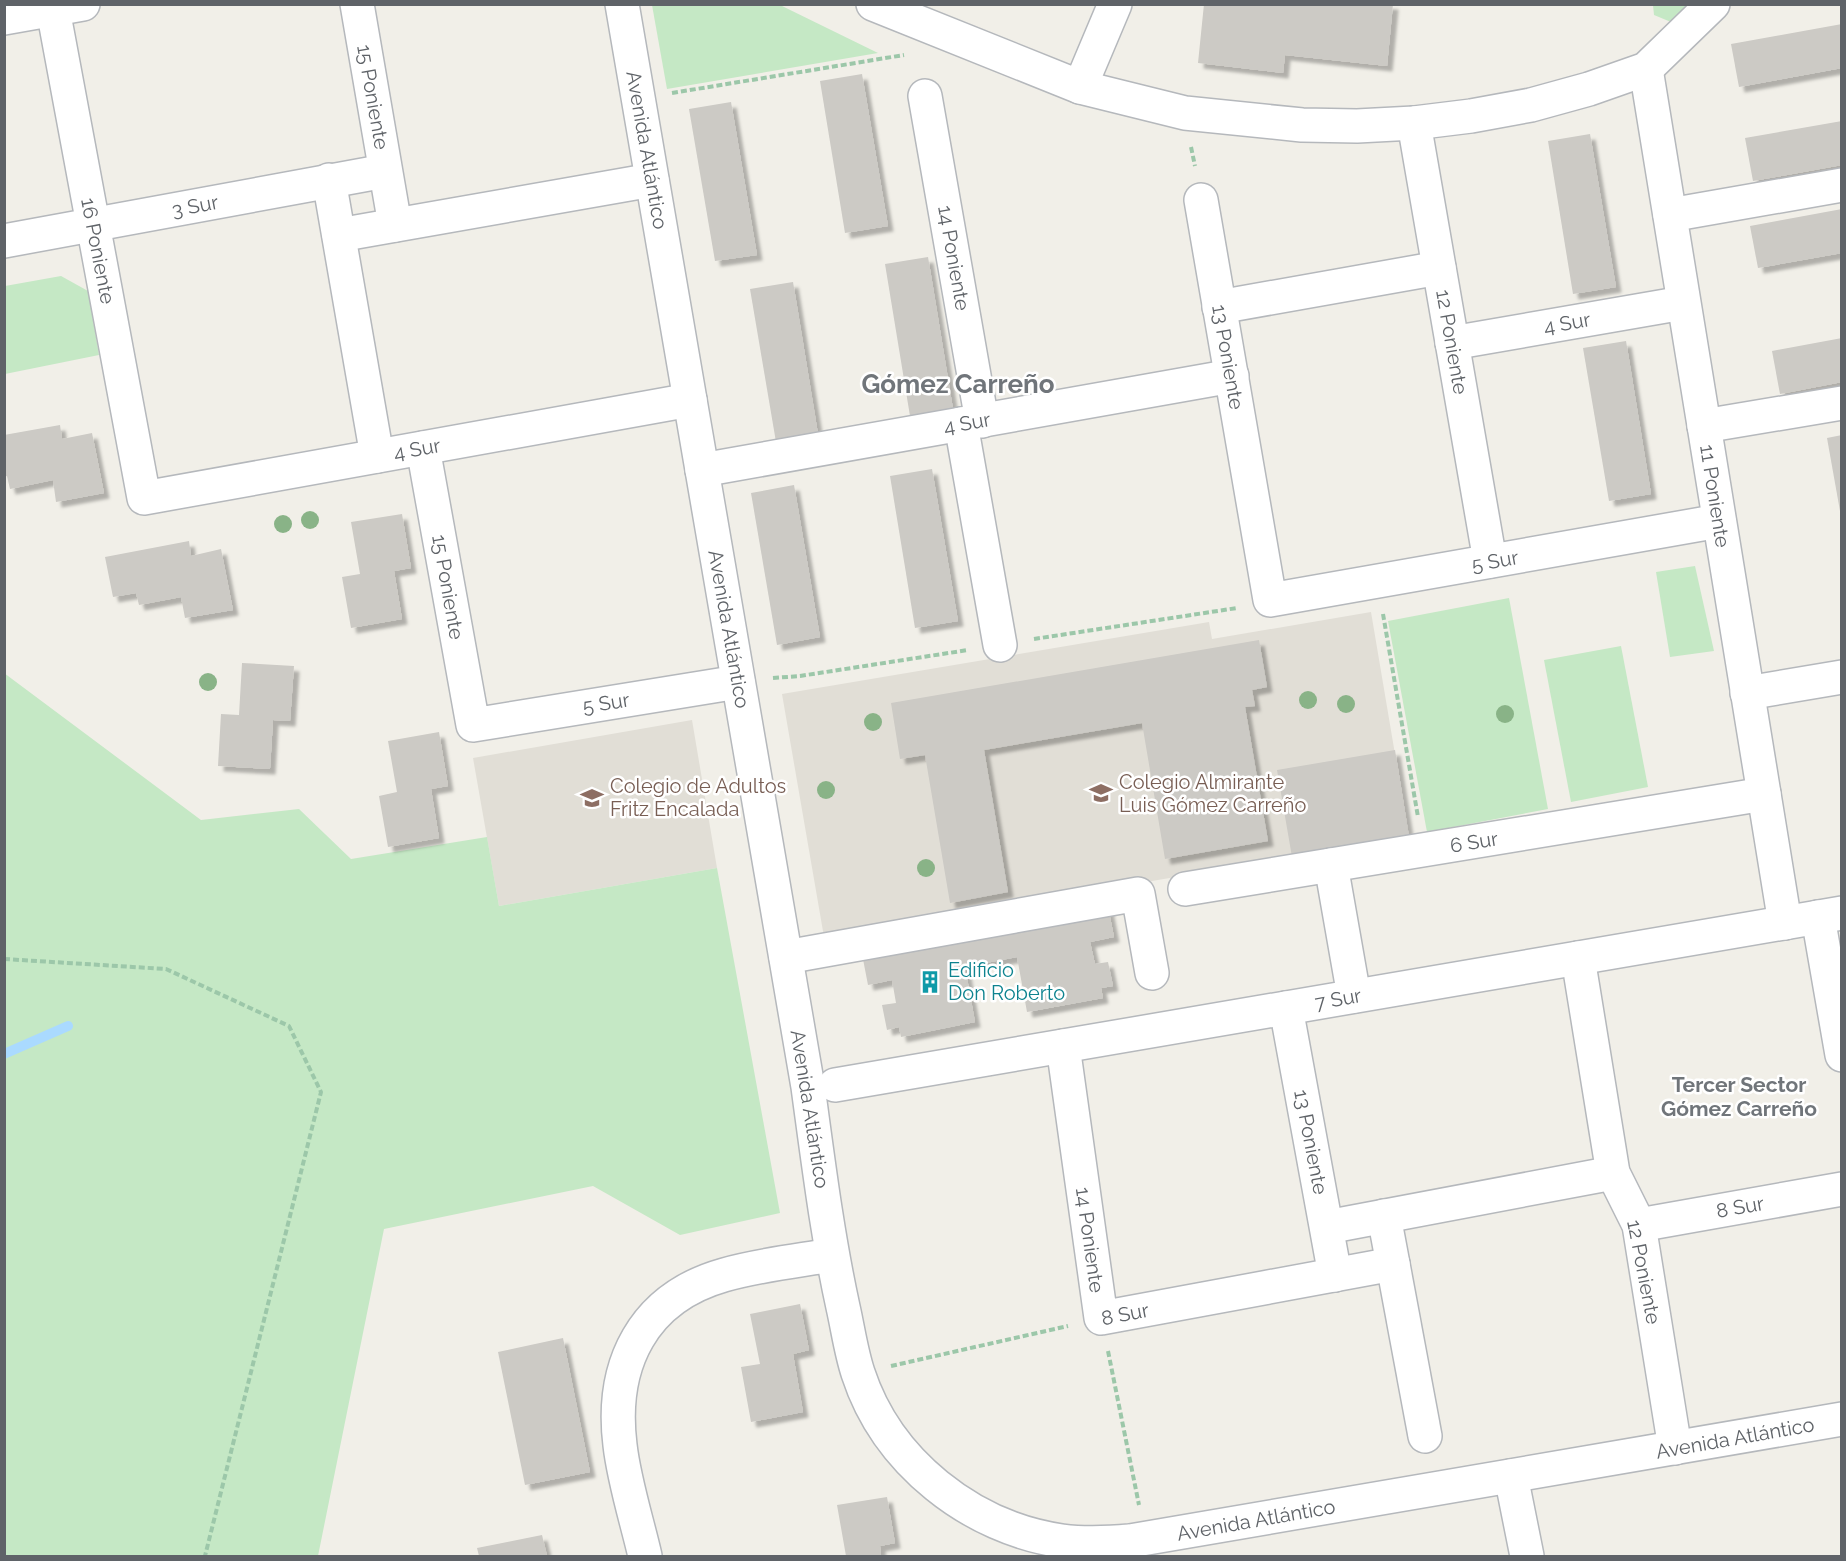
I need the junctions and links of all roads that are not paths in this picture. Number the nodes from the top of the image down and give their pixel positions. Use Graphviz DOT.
graph roads {
  1 [pos="357,4"];
  2 [pos="622,4"];
  3 [pos="873,4"];
  4 [pos="1115,4"];
  5 [pos="1713,4"];
  6 [pos="63,6"];
  7 [pos="4,18"];
  8 [pos="1646,69"];
  9 [pos="1080,87"];
  10 [pos="925,96"];
  11 [pos="1414,123"];
  12 [pos="385,171"];
  13 [pos="329,180"];
  14 [pos="652,180"];
  15 [pos="1842,185"];
  16 [pos="1201,200"];
  17 [pos="1670,215"];
  18 [pos="395,225"];
  19 [pos="93,226"];
  20 [pos="339,235"];
  21 [pos="4,241"];
  22 [pos="1439,268"];
  23 [pos="1683,303"];
  24 [pos="1219,307"];
  25 [pos="1452,344"];
  26 [pos="1232,376"];
  27 [pos="690,400"];
  28 [pos="1842,403"];
  29 [pos="972,423"];
  30 [pos="1704,426"];
  31 [pos="423,448"];
  32 [pos="377,456"];
  33 [pos="702,470"];
  34 [pos="144,498"];
  35 [pos="1719,521"];
  36 [pos="1490,561"];
  37 [pos="1270,600"];
  38 [pos="1000,645"];
  39 [pos="1842,677"];
  40 [pos="738,682"];
  41 [pos="1747,693"];
  42 [pos="473,725"];
  43 [pos="1764,794"];
  44 [pos="1331,865"];
  45 [pos="1185,889"];
  46 [pos="1830,915"];
  47 [pos="1785,923"];
  48 [pos="786,957"];
  49 [pos="1578,958"];
  50 [pos="1152,973"];
  51 [pos="1354,996"];
  52 [pos="1286,1008"];
  53 [pos="1063,1046"];
  54 [pos="1842,1054"];
  55 [pos="836,1085"];
  56 [pos="1614,1173"];
  57 [pos="1842,1189"];
  58 [pos="1384,1216"];
  59 [pos="1639,1225"];
  60 [pos="1327,1227"];
  61 [pos="832,1255"];
  62 [pos="1393,1264"];
  63 [pos="1335,1275"];
  64 [pos="1101,1318"];
  65 [pos="1842,1419"];
  66 [pos="1425,1436"];
  67 [pos="1675,1448"];
  68 [pos="1511,1476"];
  69 [pos="1137,1545"];
  70 [pos="645,1557"];
  71 [pos="1527,1557"];
  1 -- 12 [label="street, 15 Poniente"];
  2 -- 14 [label="street, Avenida Atlántico"];
  3 -- 9 [label="street"];
  4 -- 9 [label="street"];
  5 -- 8 [label="street"];
  6 -- 7 [label="street"];
  6 -- 19 [label="street, 16 Poniente"];
  8 -- 11 [label="street"];
  8 -- 17 [label="street, 11 Poniente"];
  9 -- 11 [label="street"];
  10 -- 29 [label="street, 14 Poniente"];
  11 -- 22 [label="street, 12 Poniente"];
  12 -- 13 [label="street, 3 Sur"];
  12 -- 18 [label="street, 15 Poniente"];
  13 -- 19 [label="street, 3 Sur"];
  13 -- 20 [label="street"];
  14 -- 18 [label="street"];
  14 -- 27 [label="street, Avenida Atlántico"];
  15 -- 17 [label="street"];
  16 -- 24 [label="street, 13 Poniente"];
  17 -- 23 [label="street, 11 Poniente"];
  18 -- 20 [label="street"];
  19 -- 21 [label="street, 3 Sur"];
  19 -- 34 [label="street, 16 Poniente"];
  20 -- 32 [label="street"];
  22 -- 24 [label="street"];
  22 -- 25 [label="street, 12 Poniente"];
  23 -- 25 [label="street, 4 Sur"];
  23 -- 30 [label="street, 11 Poniente"];
  24 -- 26 [label="street, 13 Poniente"];
  25 -- 36 [label="street, 12 Poniente"];
  26 -- 29 [label="street, 4 Sur"];
  26 -- 37 [label="street, 13 Poniente"];
  27 -- 31 [label="street, 4 Sur"];
  27 -- 33 [label="street, Avenida Atlántico"];
  28 -- 30 [label="street"];
  29 -- 33 [label="street, 4 Sur"];
  29 -- 38 [label="street, 14 Poniente"];
  30 -- 35 [label="street, 11 Poniente"];
  31 -- 32 [label="street, 4 Sur"];
  31 -- 42 [label="street, 15 Poniente"];
  32 -- 34 [label="street, 4 Sur"];
  33 -- 40 [label="street, Avenida Atlántico"];
  35 -- 36 [label="street, 5 Sur"];
  35 -- 41 [label="street, 11 Poniente"];
  36 -- 37 [label="street, 5 Sur"];
  39 -- 41 [label="street"];
  40 -- 42 [label="street, 5 Sur"];
  40 -- 48 [label="street, Avenida Atlántico"];
  41 -- 43 [label="street, 11 Poniente"];
  43 -- 44 [label="street, 6 Sur"];
  43 -- 47 [label="street, 11 Poniente"];
  44 -- 45 [label="street, 6 Sur"];
  44 -- 51 [label="street"];
  46 -- 47 [label="street, 7 Sur"];
  46 -- 54 [label="street"];
  47 -- 49 [label="street, 7 Sur"];
  48 -- 50 [label="street"];
  48 -- 61 [label="street, Avenida Atlántico"];
  49 -- 51 [label="street, 7 Sur"];
  49 -- 56 [label="street, 12 Poniente"];
  51 -- 52 [label="street, 7 Sur"];
  52 -- 53 [label="street, 7 Sur"];
  52 -- 60 [label="street, 13 Poniente"];
  53 -- 55 [label="street, 7 Sur"];
  53 -- 64 [label="street, 14 Poniente"];
  56 -- 58 [label="street"];
  56 -- 59 [label="street, 12 Poniente"];
  57 -- 59 [label="street, 8 Sur"];
  58 -- 60 [label="street"];
  58 -- 62 [label="street"];
  59 -- 67 [label="street, 12 Poniente"];
  60 -- 63 [label="street, 13 Poniente"];
  61 -- 69 [label="street, Avenida Atlántico"];
  61 -- 70 [label="street"];
  62 -- 63 [label="street, 8 Sur"];
  62 -- 66 [label="street"];
  63 -- 64 [label="street, 8 Sur"];
  65 -- 67 [label="street, Avenida Atlántico"];
  67 -- 68 [label="street, Avenida Atlántico"];
  68 -- 69 [label="street, Avenida Atlántico"];
  68 -- 71 [label="street"];
}
